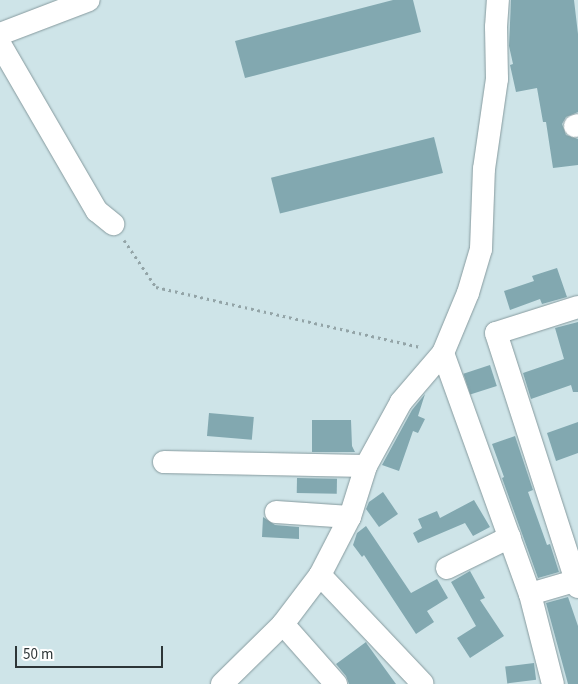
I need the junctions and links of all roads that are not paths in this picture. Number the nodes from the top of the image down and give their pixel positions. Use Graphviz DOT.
graph roads {
  1 [pos="89,0"];
  2 [pos="498,0"];
  3 [pos="0,34"];
  4 [pos="0,44"];
  5 [pos="113,224"];
  6 [pos="578,307"];
  7 [pos="443,353"];
  8 [pos="164,462"];
  9 [pos="366,466"];
  10 [pos="276,512"];
  11 [pos="350,517"];
  12 [pos="510,537"];
  13 [pos="447,568"];
  14 [pos="320,575"];
  15 [pos="577,582"];
  16 [pos="530,594"];
  17 [pos="283,624"];
  18 [pos="235,680"];
  19 [pos="422,683"];
  20 [pos="336,684"];
  21 [pos="552,684"];
  1 -- 3 [label="street"];
  2 -- 7 [label="street"];
  4 -- 5 [label="street"];
  6 -- 15 [label="street"];
  7 -- 9 [label="street"];
  7 -- 12 [label="street"];
  8 -- 9 [label="street"];
  9 -- 11 [label="street"];
  10 -- 11 [label="street"];
  11 -- 14 [label="street"];
  12 -- 13 [label="street"];
  12 -- 16 [label="street"];
  14 -- 17 [label="street"];
  14 -- 19 [label="street"];
  15 -- 16 [label="street"];
  16 -- 21 [label="street"];
  17 -- 18 [label="street"];
  17 -- 20 [label="street"];
}
